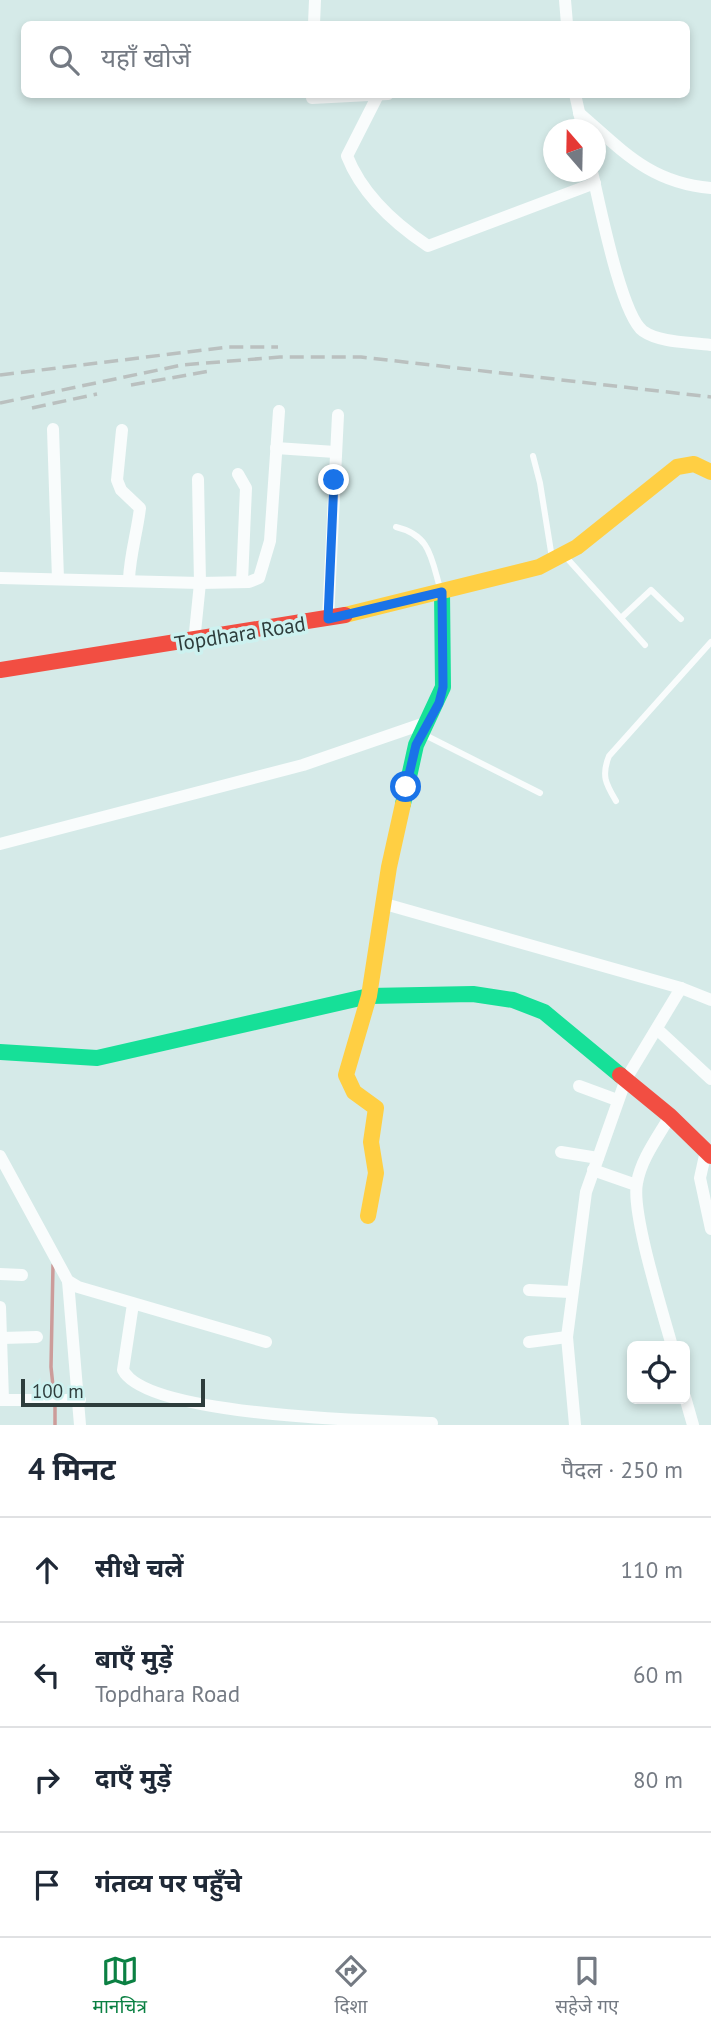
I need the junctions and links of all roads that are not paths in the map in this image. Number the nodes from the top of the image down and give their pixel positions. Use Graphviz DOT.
graph roads {
  1 [pos="315,0"];
  2 [pos="565,0"];
  3 [pos="314,21"];
  4 [pos="567,21"];
  5 [pos="376,98"];
  6 [pos="576,98"];
  7 [pos="579,113"];
  8 [pos="580,119"];
  9 [pos="582,182"];
  10 [pos="595,182"];
  11 [pos="711,188"];
  12 [pos="711,345"];
  13 [pos="279,411"];
  14 [pos="338,415"];
  15 [pos="53,429"];
  16 [pos="122,430"];
  17 [pos="276,448"];
  18 [pos="335,452"];
  19 [pos="533,456"];
  20 [pos="711,472"];
  21 [pos="239,474"];
  22 [pos="198,479"];
  23 [pos="396,527"];
  24 [pos="558,557"];
  25 [pos="0,578"];
  26 [pos="58,579"];
  27 [pos="129,579"];
  28 [pos="242,582"];
  29 [pos="200,583"];
  30 [pos="442,592"];
  31 [pos="621,618"];
  32 [pos="328,619"];
  33 [pos="681,620"];
  34 [pos="194,642"];
  35 [pos="711,642"];
  36 [pos="645,645"];
  37 [pos="0,670"];
  38 [pos="425,727"];
  39 [pos="540,793"];
  40 [pos="617,801"];
  41 [pos="0,844"];
  42 [pos="386,904"];
  43 [pos="681,988"];
  44 [pos="369,996"];
  45 [pos="711,1000"];
  46 [pos="657,1029"];
  47 [pos="0,1052"];
  48 [pos="626,1079"];
  49 [pos="711,1079"];
  50 [pos="579,1086"];
  51 [pos="617,1100"];
  52 [pos="670,1116"];
  53 [pos="561,1152"];
  54 [pos="708,1153"];
  55 [pos="0,1156"];
  56 [pos="595,1164"];
  57 [pos="636,1185"];
  58 [pos="368,1216"];
  59 [pos="711,1229"];
  60 [pos="0,1274"];
  61 [pos="22,1275"];
  62 [pos="68,1281"];
  63 [pos="529,1290"];
  64 [pos="570,1292"];
  65 [pos="133,1304"];
  66 [pos="0,1307"];
  67 [pos="37,1337"];
  68 [pos="567,1337"];
  69 [pos="2,1338"];
  70 [pos="671,1341"];
  71 [pos="266,1342"];
  72 [pos="529,1342"];
  73 [pos="1,1400"];
  74 [pos="80,1400"];
  75 [pos="687,1404"];
  76 [pos="432,1423"];
  77 [pos="80,1425"];
  78 [pos="575,1425"];
  79 [pos="693,1425"];
  1 -- 3 [label="street"];
  2 -- 4 [label="street"];
  5 -- 9 [label="street"];
  6 -- 7 [label="street"];
  7 -- 8 [label="street"];
  7 -- 11 [label="street"];
  10 -- 12 [label="street"];
  13 -- 17 [label="street"];
  14 -- 18 [label="street"];
  15 -- 26 [label="street"];
  16 -- 27 [label="street"];
  17 -- 18 [label="street"];
  17 -- 28 [label="street"];
  18 -- 32 [label="street"];
  19 -- 24 [label="lane"];
  20 -- 24 [label="street, Topdhara Road"];
  21 -- 28 [label="street"];
  22 -- 29 [label="street"];
  23 -- 30 [label="lane"];
  24 -- 30 [label="street, Topdhara Road"];
  24 -- 31 [label="lane"];
  25 -- 26 [label="street"];
  26 -- 27 [label="street"];
  27 -- 29 [label="street"];
  28 -- 29 [label="street"];
  29 -- 34 [label="street"];
  30 -- 32 [label="street, Topdhara Road"];
  30 -- 38 [label="street"];
  31 -- 33 [label="lane"];
  31 -- 36 [label="lane"];
  32 -- 34 [label="street, Topdhara Road"];
  34 -- 37 [label="street, Topdhara Road"];
  35 -- 40 [label="lane"];
  38 -- 39 [label="lane"];
  38 -- 41 [label="street"];
  38 -- 42 [label="street"];
  42 -- 43 [label="street"];
  42 -- 44 [label="street"];
  43 -- 45 [label="street"];
  43 -- 46 [label="street"];
  44 -- 47 [label="street"];
  44 -- 48 [label="street"];
  44 -- 58 [label="street"];
  46 -- 48 [label="street"];
  46 -- 49 [label="street"];
  48 -- 51 [label="street"];
  48 -- 52 [label="street"];
  50 -- 51 [label="street"];
  51 -- 56 [label="street"];
  52 -- 54 [label="street"];
  52 -- 57 [label="street"];
  53 -- 56 [label="street"];
  54 -- 59 [label="street"];
  55 -- 62 [label="street"];
  56 -- 57 [label="street"];
  56 -- 64 [label="street"];
  57 -- 70 [label="street"];
  60 -- 61 [label="street"];
  62 -- 65 [label="street"];
  62 -- 74 [label="street"];
  63 -- 64 [label="street"];
  64 -- 68 [label="street"];
  65 -- 71 [label="street"];
  65 -- 76 [label="street"];
  66 -- 69 [label="street"];
  67 -- 69 [label="street"];
  68 -- 72 [label="street"];
  68 -- 78 [label="street"];
  69 -- 73 [label="street"];
  73 -- 74 [label="street"];
  74 -- 77 [label="street"];
  75 -- 79 [label="street"];
}
